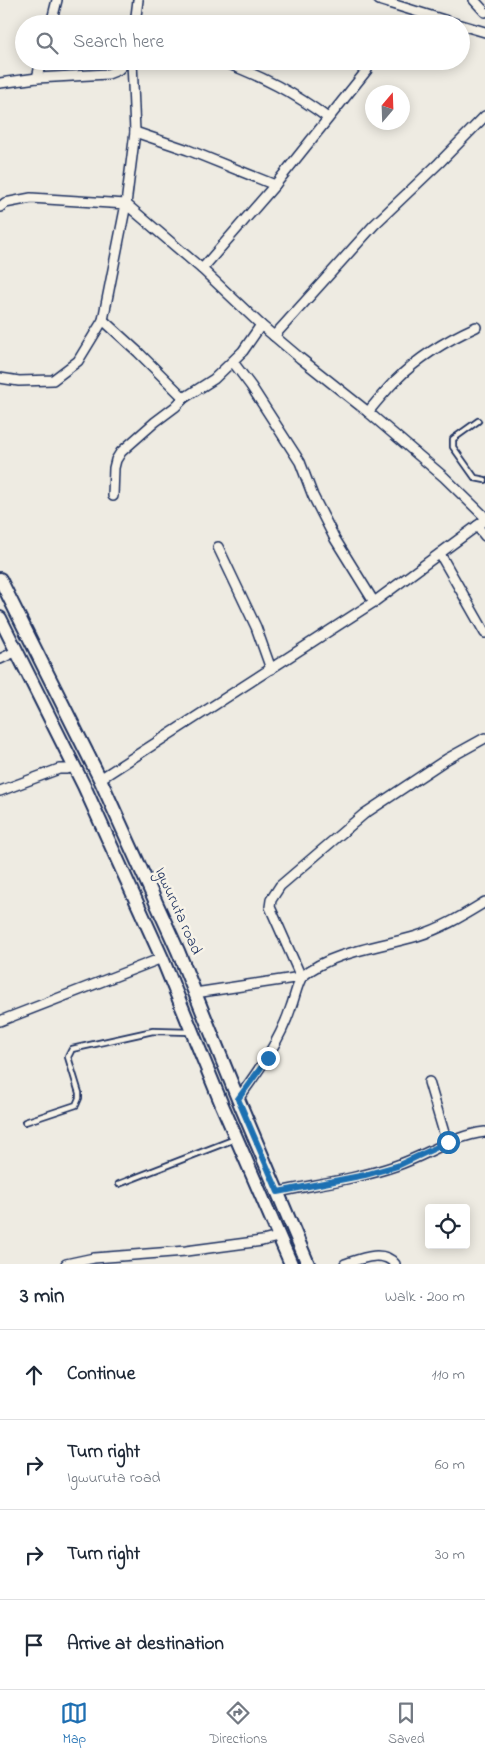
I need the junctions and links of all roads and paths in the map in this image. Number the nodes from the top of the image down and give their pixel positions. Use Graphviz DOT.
graph roads {
  1 [pos="57,0"];
  2 [pos="138,0"];
  3 [pos="379,0"];
  4 [pos="474,0"];
  5 [pos="485,12"];
  6 [pos="53,15"];
  7 [pos="136,15"];
  8 [pos="427,15"];
  9 [pos="470,28"];
  10 [pos="485,32"];
  11 [pos="39,70"];
  12 [pos="118,70"];
  13 [pos="132,70"];
  14 [pos="243,70"];
  15 [pos="367,70"];
  16 [pos="37,78"];
  17 [pos="0,83"];
  18 [pos="485,116"];
  19 [pos="328,118"];
  20 [pos="135,132"];
  21 [pos="274,185"];
  22 [pos="126,204"];
  23 [pos="0,207"];
  24 [pos="202,269"];
  25 [pos="103,320"];
  26 [pos="261,325"];
  27 [pos="476,327"];
  28 [pos="274,336"];
  29 [pos="233,362"];
  30 [pos="0,378"];
  31 [pos="184,398"];
  32 [pos="368,412"];
  33 [pos="478,421"];
  34 [pos="485,480"];
  35 [pos="113,496"];
  36 [pos="485,518"];
  37 [pos="477,526"];
  38 [pos="485,536"];
  39 [pos="218,547"];
  40 [pos="440,554"];
  41 [pos="0,579"];
  42 [pos="374,602"];
  43 [pos="0,618"];
  44 [pos="485,633"];
  45 [pos="17,652"];
  46 [pos="0,659"];
  47 [pos="271,669"];
  48 [pos="483,738"];
  49 [pos="485,749"];
  50 [pos="74,766"];
  51 [pos="100,779"];
  52 [pos="0,791"];
  53 [pos="485,902"];
  54 [pos="162,958"];
  55 [pos="301,977"];
  56 [pos="195,993"];
  57 [pos="0,1021"];
  58 [pos="193,1033"];
  59 [pos="429,1082"];
  60 [pos="238,1099"];
  61 [pos="25,1122"];
  62 [pos="485,1132"];
  63 [pos="236,1138"];
  64 [pos="448,1142"];
  65 [pos="119,1184"];
  66 [pos="278,1192"];
  67 [pos="278,1237"];
  68 [pos="120,1260"];
  69 [pos="66,1264"];
  70 [pos="290,1264"];
  71 [pos="308,1264"];
  72 [pos="345,1264"];
  73 [pos="395,1264"];
  1 -- 6 [label="street"];
  2 -- 7 [label="street"];
  3 -- 8 [label="street"];
  4 -- 5 [label="street"];
  9 -- 10 [label="street"];
  11 -- 16 [label="street"];
  12 -- 16 [label="street"];
  13 -- 20 [label="street"];
  14 -- 19 [label="street"];
  15 -- 19 [label="street"];
  16 -- 17 [label="street"];
  18 -- 28 [label="street"];
  19 -- 21 [label="street"];
  20 -- 21 [label="street"];
  20 -- 22 [label="street"];
  21 -- 24 [label="street"];
  22 -- 23 [label="street"];
  22 -- 24 [label="street"];
  22 -- 25 [label="street"];
  24 -- 26 [label="street"];
  25 -- 30 [label="street"];
  25 -- 31 [label="street"];
  26 -- 28 [label="street"];
  26 -- 29 [label="street"];
  27 -- 32 [label="street"];
  28 -- 32 [label="street"];
  29 -- 31 [label="street"];
  29 -- 42 [label="street"];
  31 -- 35 [label="street"];
  32 -- 36 [label="street"];
  33 -- 34 [label="lane"];
  36 -- 37 [label="street"];
  37 -- 38 [label="street"];
  37 -- 40 [label="street"];
  39 -- 47 [label="street"];
  40 -- 42 [label="street"];
  40 -- 44 [label="street"];
  41 -- 51 [label="main road, Igwuruta road"];
  42 -- 47 [label="street"];
  43 -- 45 [label="main road, Igwuruta road"];
  45 -- 46 [label="street"];
  45 -- 50 [label="main road, Igwuruta road"];
  47 -- 51 [label="street"];
  48 -- 49 [label="street"];
  48 -- 55 [label="street"];
  50 -- 52 [label="street"];
  50 -- 54 [label="main road, Igwuruta road"];
  51 -- 56 [label="main road, Igwuruta road"];
  53 -- 55 [label="street"];
  54 -- 57 [label="street"];
  54 -- 58 [label="main road, Igwuruta road"];
  55 -- 56 [label="street"];
  55 -- 60 [label="street"];
  56 -- 60 [label="main road, Igwuruta road"];
  58 -- 61 [label="lane"];
  58 -- 63 [label="main road, Igwuruta road"];
  59 -- 64 [label="street"];
  60 -- 66 [label="main road, Igwuruta road"];
  62 -- 64 [label="street"];
  63 -- 65 [label="lane"];
  63 -- 67 [label="main road, Igwuruta road"];
  64 -- 66 [label="street"];
  66 -- 71 [label="main road, Igwuruta road"];
  67 -- 68 [label="street"];
  67 -- 70 [label="main road, Igwuruta road"];
  68 -- 69 [label="street"];
  72 -- 73 [label="street"];
}
